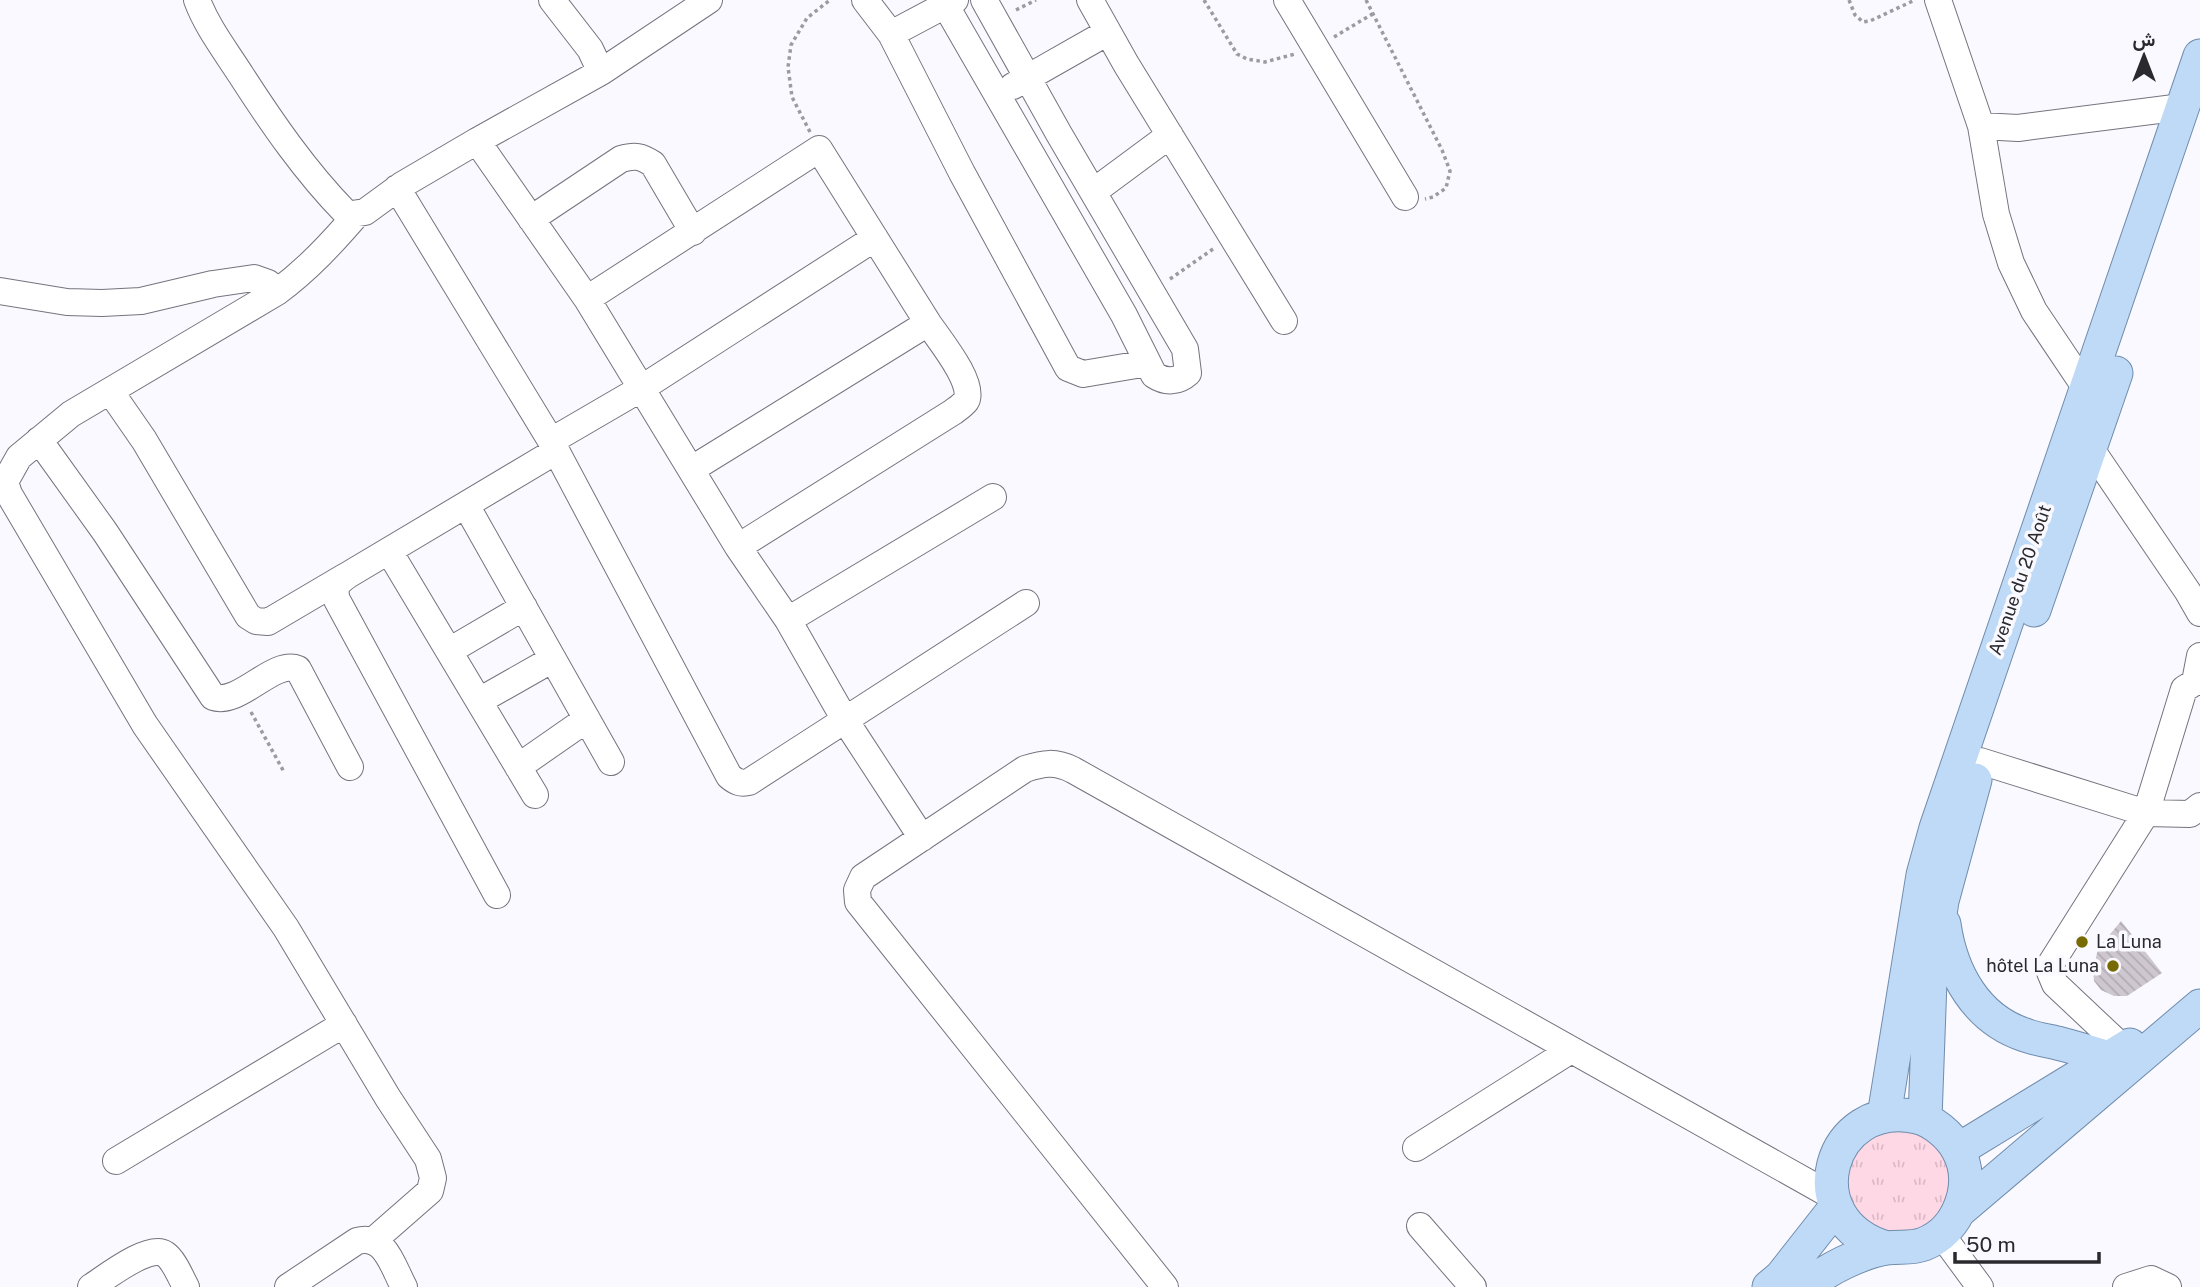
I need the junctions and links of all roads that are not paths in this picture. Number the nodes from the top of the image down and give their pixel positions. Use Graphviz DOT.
graph roads {
  1 [pos="197,0"];
  2 [pos="552,0"];
  3 [pos="709,0"];
  4 [pos="865,0"];
  5 [pos="984,0"];
  6 [pos="1090,0"];
  7 [pos="1287,0"];
  8 [pos="1938,0"];
  9 [pos="950,3"];
  10 [pos="1108,32"];
  11 [pos="891,34"];
  12 [pos="2200,56"];
  13 [pos="601,72"];
  14 [pos="1028,78"];
  15 [pos="996,96"];
  16 [pos="2191,116"];
  17 [pos="1982,126"];
  18 [pos="1170,135"];
  19 [pos="477,141"];
  20 [pos="397,188"];
  21 [pos="1093,192"];
  22 [pos="1405,197"];
  23 [pos="357,214"];
  24 [pos="531,219"];
  25 [pos="693,232"];
  26 [pos="875,237"];
  27 [pos="0,291"];
  28 [pos="277,292"];
  29 [pos="587,299"];
  30 [pos="1284,321"];
  31 [pos="928,323"];
  32 [pos="1148,363"];
  33 [pos="642,388"];
  34 [pos="2087,390"];
  35 [pos="110,391"];
  36 [pos="39,440"];
  37 [pos="553,446"];
  38 [pos="2091,449"];
  39 [pos="692,469"];
  40 [pos="993,498"];
  41 [pos="466,505"];
  42 [pos="738,547"];
  43 [pos="389,551"];
  44 [pos="348,575"];
  45 [pos="1026,603"];
  46 [pos="524,607"];
  47 [pos="2200,613"];
  48 [pos="788,620"];
  49 [pos="449,651"];
  50 [pos="2200,656"];
  51 [pos="553,659"];
  52 [pos="2198,682"];
  53 [pos="479,701"];
  54 [pos="587,719"];
  55 [pos="845,720"];
  56 [pos="1980,761"];
  57 [pos="611,762"];
  58 [pos="350,767"];
  59 [pos="518,767"];
  60 [pos="535,795"];
  61 [pos="2200,806"];
  62 [pos="2146,813"];
  63 [pos="922,838"];
  64 [pos="497,895"];
  65 [pos="1942,901"];
  66 [pos="2191,1013"];
  67 [pos="344,1024"];
  68 [pos="1571,1050"];
  69 [pos="2115,1053"];
  70 [pos="1884,1115"];
  71 [pos="1925,1119"];
  72 [pos="1416,1149"];
  73 [pos="1958,1150"];
  74 [pos="116,1161"];
  75 [pos="1834,1202"];
  76 [pos="1950,1222"];
  77 [pos="1420,1226"];
  78 [pos="374,1240"];
  79 [pos="1887,1248"];
  80 [pos="91,1287"];
  81 [pos="186,1287"];
  82 [pos="288,1287"];
  83 [pos="404,1287"];
  84 [pos="1165,1287"];
  85 [pos="1474,1287"];
  86 [pos="1769,1287"];
  87 [pos="1806,1287"];
  88 [pos="1980,1287"];
  89 [pos="2126,1287"];
  90 [pos="2168,1287"];
  1 -- 23 [label="street"];
  2 -- 13 [label="street"];
  3 -- 13 [label="street"];
  4 -- 11 [label="street"];
  5 -- 14 [label="street"];
  6 -- 10 [label="street"];
  7 -- 22 [label="street"];
  8 -- 17 [label="street"];
  9 -- 11 [label="street"];
  9 -- 15 [label="street"];
  10 -- 14 [label="street"];
  10 -- 18 [label="street"];
  11 -- 32 [label="street"];
  12 -- 16 [label="main road, Avenue du 20 Août"];
  13 -- 19 [label="street"];
  14 -- 15 [label="street"];
  14 -- 21 [label="street"];
  15 -- 32 [label="street"];
  16 -- 17 [label="street"];
  16 -- 34 [label="main road, Avenue du 20 Août"];
  16 -- 38 [label="main road, Avenue du 20 Août"];
  17 -- 34 [label="street"];
  18 -- 21 [label="street"];
  18 -- 30 [label="street"];
  19 -- 20 [label="street"];
  19 -- 24 [label="street"];
  20 -- 23 [label="street"];
  20 -- 37 [label="street"];
  21 -- 32 [label="street"];
  23 -- 28 [label="street"];
  24 -- 25 [label="street"];
  24 -- 29 [label="street"];
  25 -- 26 [label="street"];
  25 -- 29 [label="street"];
  26 -- 31 [label="street"];
  26 -- 33 [label="street"];
  27 -- 28 [label="street"];
  28 -- 35 [label="street"];
  29 -- 33 [label="street"];
  31 -- 39 [label="street"];
  31 -- 42 [label="street"];
  33 -- 37 [label="street"];
  33 -- 39 [label="street"];
  34 -- 70 [label="main road, Avenue du 20 Août"];
  35 -- 36 [label="street"];
  35 -- 44 [label="street"];
  36 -- 58 [label="street"];
  36 -- 67 [label="street"];
  37 -- 41 [label="street"];
  37 -- 55 [label="street"];
  38 -- 47 [label="street"];
  38 -- 56 [label="main road, Avenue du 20 Août"];
  39 -- 42 [label="street"];
  40 -- 48 [label="street"];
  41 -- 43 [label="street"];
  41 -- 46 [label="street"];
  42 -- 48 [label="street"];
  43 -- 44 [label="street"];
  43 -- 49 [label="street"];
  44 -- 64 [label="street"];
  45 -- 55 [label="street"];
  46 -- 49 [label="street"];
  46 -- 51 [label="street"];
  48 -- 55 [label="street"];
  49 -- 53 [label="street"];
  50 -- 52 [label="street"];
  51 -- 53 [label="street"];
  51 -- 54 [label="street"];
  52 -- 62 [label="street"];
  53 -- 59 [label="street"];
  54 -- 57 [label="street"];
  54 -- 59 [label="street"];
  55 -- 63 [label="street"];
  56 -- 62 [label="street"];
  56 -- 65 [label="main road, Avenue du 20 Août"];
  59 -- 60 [label="street"];
  61 -- 62 [label="street"];
  62 -- 69 [label="street"];
  63 -- 68 [label="street"];
  63 -- 84 [label="street"];
  65 -- 69 [label="main road"];
  65 -- 71 [label="main road, Avenue du 20 Août"];
  66 -- 69 [label="main road"];
  66 -- 76 [label="main road"];
  67 -- 74 [label="street"];
  67 -- 78 [label="street"];
  68 -- 72 [label="street"];
  68 -- 75 [label="street"];
  69 -- 73 [label="main road"];
  70 -- 71 [label="main road"];
  70 -- 75 [label="main road"];
  71 -- 73 [label="main road"];
  73 -- 76 [label="main road"];
  75 -- 79 [label="main road"];
  75 -- 86 [label="main road"];
  76 -- 79 [label="main road"];
  76 -- 88 [label="street"];
  77 -- 85 [label="street"];
  78 -- 82 [label="street"];
  78 -- 83 [label="street"];
  79 -- 87 [label="main road"];
  80 -- 81 [label="street"];
  89 -- 90 [label="street"];
}
